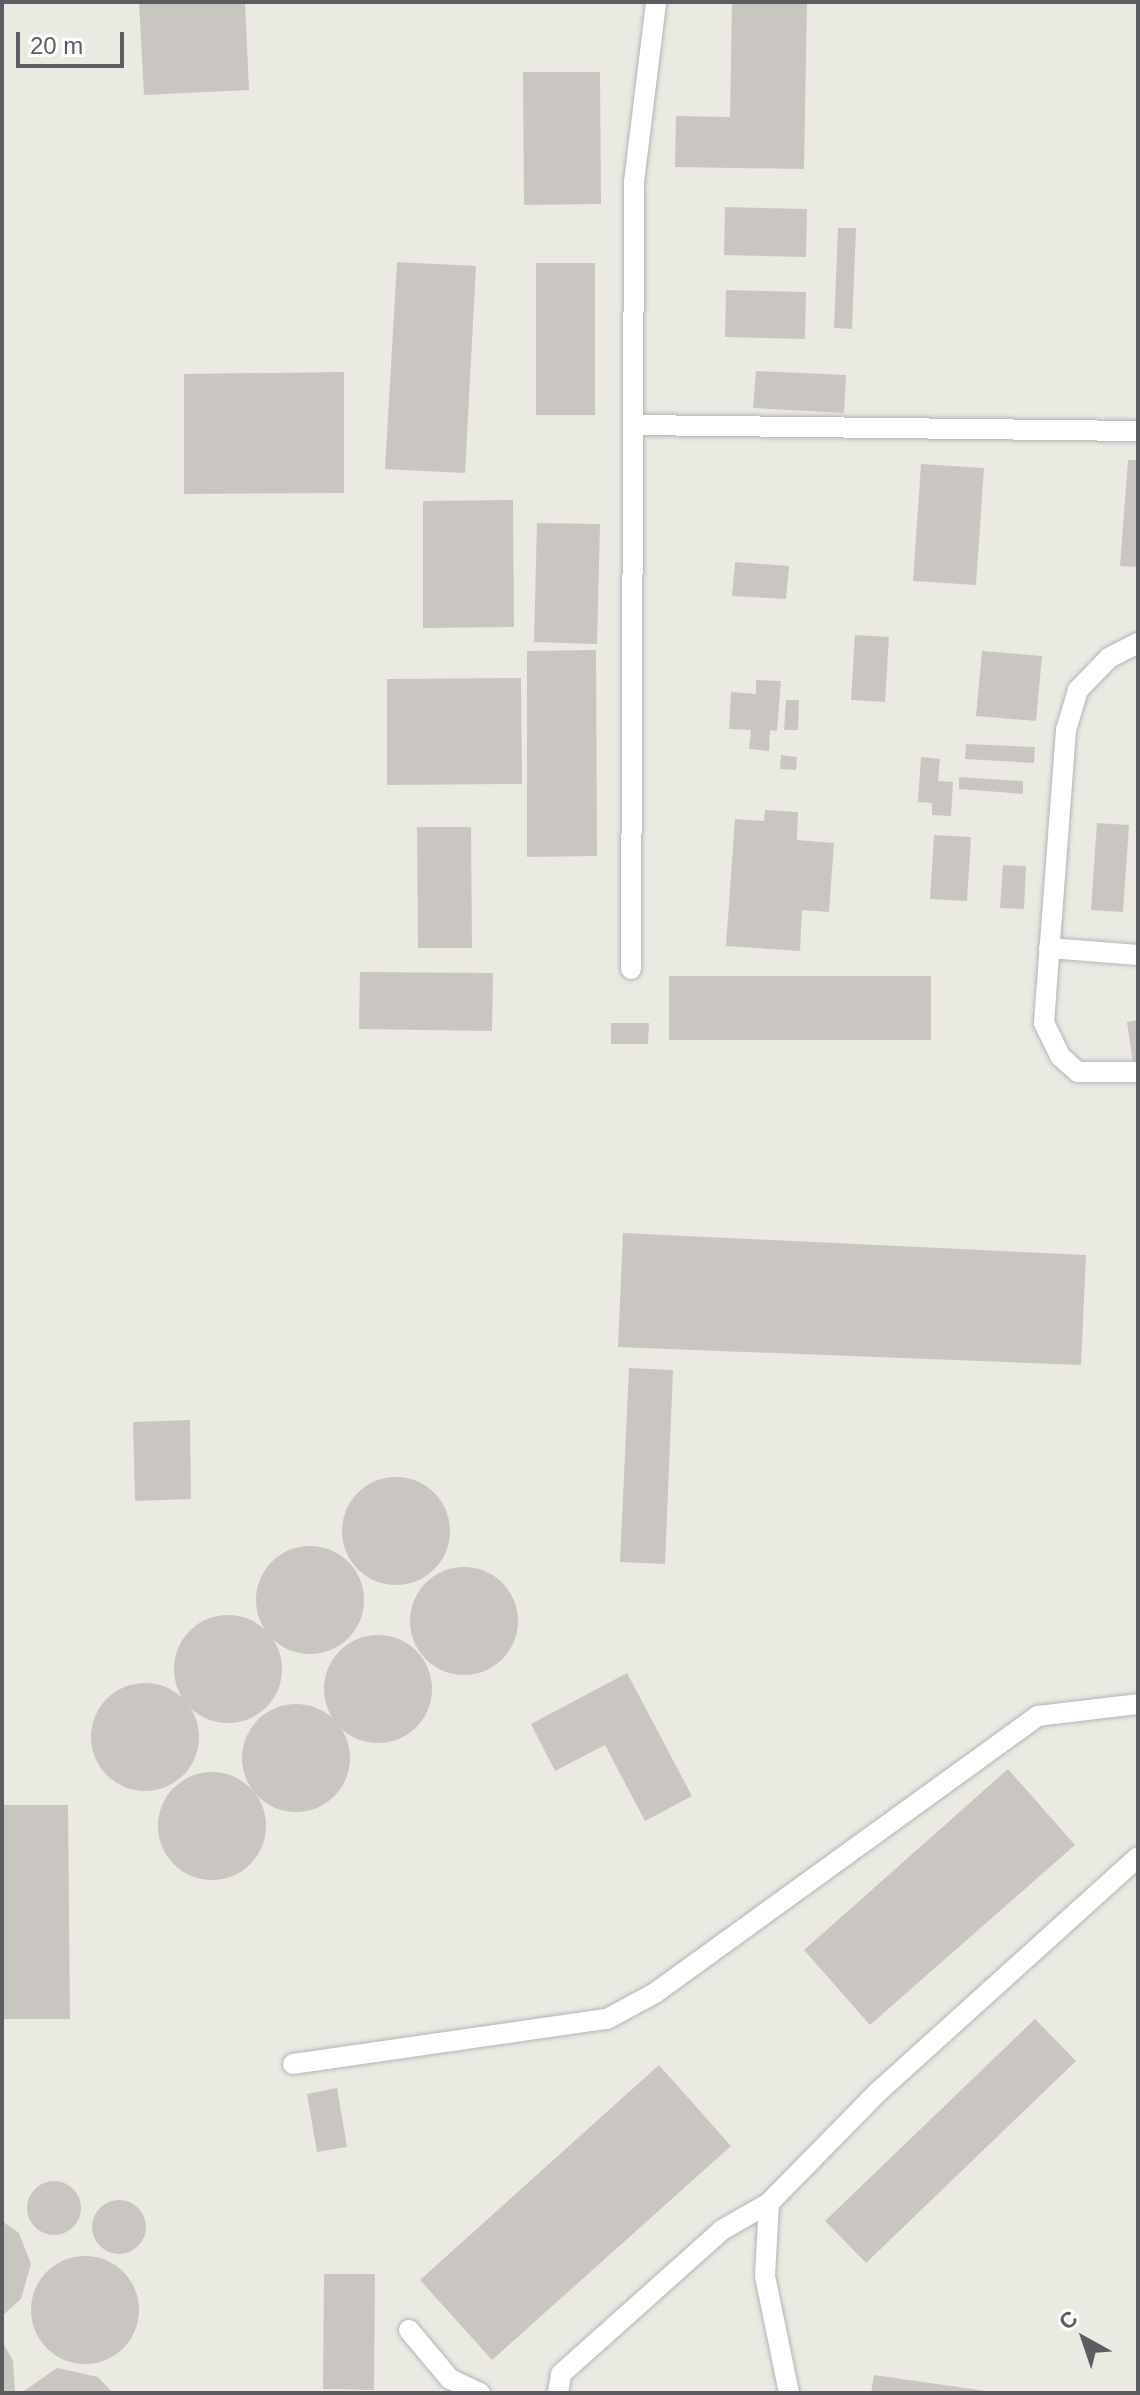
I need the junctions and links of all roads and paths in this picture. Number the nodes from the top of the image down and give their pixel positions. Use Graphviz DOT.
graph roads {
  1 [pos="656,2"];
  2 [pos="633,425"];
  3 [pos="1138,431"];
  4 [pos="1138,643"];
  5 [pos="1049,948"];
  6 [pos="1138,955"];
  7 [pos="631,969"];
  8 [pos="1138,1072"];
  9 [pos="1138,1704"];
  10 [pos="1138,1857"];
  11 [pos="293,2064"];
  12 [pos="769,2203"];
  13 [pos="409,2330"];
  14 [pos="480,2393"];
  15 [pos="558,2393"];
  16 [pos="789,2393"];
  1 -- 2 [label="lane"];
  2 -- 3 [label="lane"];
  2 -- 7 [label="lane"];
  4 -- 5 [label="lane"];
  5 -- 6 [label="lane"];
  5 -- 8 [label="lane"];
  9 -- 11 [label="lane"];
  10 -- 12 [label="lane"];
  12 -- 15 [label="lane"];
  12 -- 16 [label="lane"];
  13 -- 14 [label="lane"];
}
